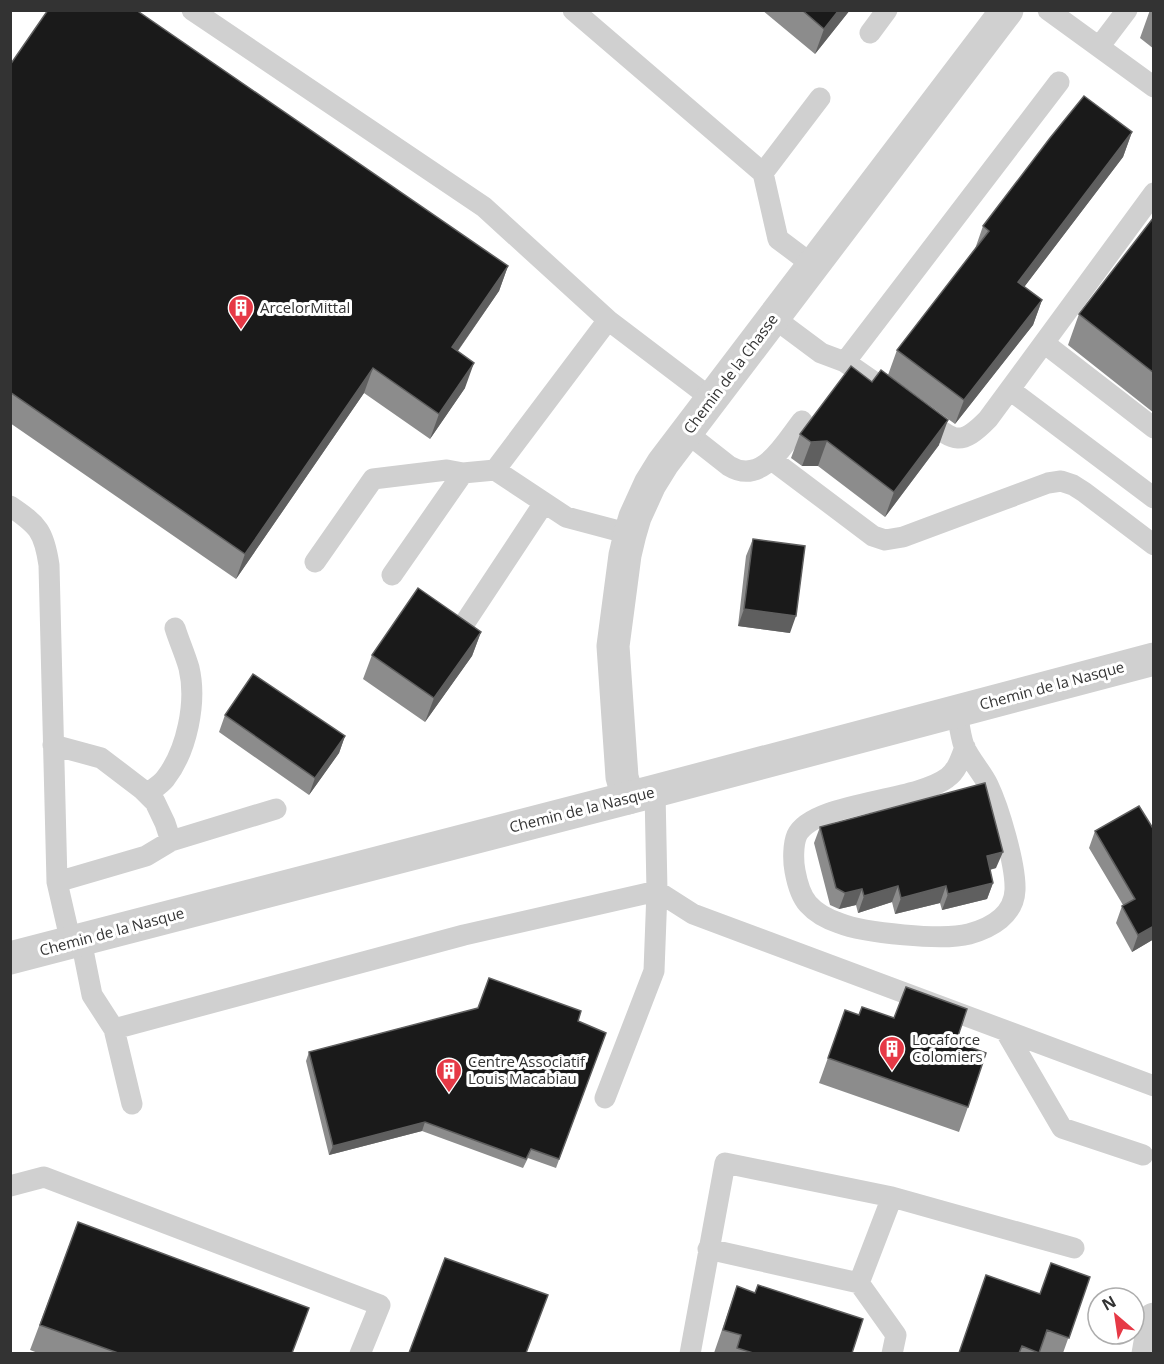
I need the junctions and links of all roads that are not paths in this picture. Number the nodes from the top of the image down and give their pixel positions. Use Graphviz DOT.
graph roads {
  1 [pos="192,10"];
  2 [pos="573,10"];
  3 [pos="887,10"];
  4 [pos="1007,10"];
  5 [pos="1048,10"];
  6 [pos="1127,10"];
  7 [pos="870,33"];
  8 [pos="1099,47"];
  9 [pos="1059,82"];
  10 [pos="1154,87"];
  11 [pos="820,98"];
  12 [pos="763,173"];
  13 [pos="1154,193"];
  14 [pos="814,266"];
  15 [pos="774,318"];
  16 [pos="608,320"];
  17 [pos="1044,343"];
  18 [pos="845,362"];
  19 [pos="1010,390"];
  20 [pos="712,399"];
  21 [pos="802,422"];
  22 [pos="1154,428"];
  23 [pos="687,433"];
  24 [pos="772,460"];
  25 [pos="495,470"];
  26 [pos="463,473"];
  27 [pos="1154,498"];
  28 [pos="544,503"];
  29 [pos="10,506"];
  30 [pos="630,534"];
  31 [pos="1154,544"];
  32 [pos="315,562"];
  33 [pos="392,575"];
  34 [pos="466,621"];
  35 [pos="174,628"];
  36 [pos="1154,659"];
  37 [pos="957,711"];
  38 [pos="53,745"];
  39 [pos="964,747"];
  40 [pos="147,794"];
  41 [pos="641,795"];
  42 [pos="276,809"];
  43 [pos="171,842"];
  44 [pos="57,882"];
  45 [pos="657,891"];
  46 [pos="76,942"];
  47 [pos="10,958"];
  48 [pos="114,1029"];
  49 [pos="1006,1032"];
  50 [pos="1154,1086"];
  51 [pos="605,1098"];
  52 [pos="132,1104"];
  53 [pos="1143,1155"];
  54 [pos="10,1186"];
  55 [pos="892,1197"];
  56 [pos="1074,1248"];
  57 [pos="708,1249"];
  58 [pos="859,1283"];
  59 [pos="1154,1319"];
  60 [pos="1154,1348"];
  61 [pos="360,1353"];
  62 [pos="690,1353"];
  63 [pos="892,1353"];
  64 [pos="1149,1353"];
  1 -- 16 [label="lane"];
  2 -- 12 [label="lane"];
  3 -- 7 [label="lane"];
  4 -- 14 [label="street, Chemin de la Chasse"];
  5 -- 8 [label="lane"];
  6 -- 8 [label="lane"];
  8 -- 10 [label="lane"];
  9 -- 18 [label="lane"];
  11 -- 12 [label="lane"];
  12 -- 14 [label="lane"];
  13 -- 17 [label="lane"];
  14 -- 15 [label="street, Chemin de la Chasse"];
  15 -- 18 [label="lane"];
  15 -- 20 [label="street, Chemin de la Chasse"];
  16 -- 20 [label="lane"];
  16 -- 25 [label="lane"];
  17 -- 19 [label="lane"];
  17 -- 22 [label="lane"];
  18 -- 19 [label="lane"];
  19 -- 27 [label="lane"];
  20 -- 23 [label="street, Chemin de la Chasse"];
  21 -- 24 [label="lane"];
  23 -- 24 [label="lane"];
  23 -- 30 [label="street, Chemin de la Chasse"];
  24 -- 31 [label="lane"];
  25 -- 26 [label="lane"];
  25 -- 28 [label="lane"];
  26 -- 32 [label="lane"];
  26 -- 33 [label="lane"];
  28 -- 30 [label="lane"];
  28 -- 34 [label="lane"];
  29 -- 38 [label="lane"];
  30 -- 41 [label="street, Chemin de la Chasse"];
  35 -- 40 [label="lane"];
  36 -- 37 [label="street, Chemin de la Nasque"];
  37 -- 39 [label="lane"];
  37 -- 41 [label="street, Chemin de la Nasque"];
  38 -- 40 [label="lane"];
  38 -- 44 [label="lane"];
  39 -- 39 [label="lane"];
  40 -- 43 [label="lane"];
  41 -- 45 [label="lane"];
  41 -- 46 [label="street, Chemin de la Nasque"];
  42 -- 43 [label="lane"];
  43 -- 44 [label="lane"];
  44 -- 46 [label="lane"];
  45 -- 48 [label="lane"];
  45 -- 49 [label="lane"];
  45 -- 51 [label="lane"];
  46 -- 47 [label="street, Chemin de la Nasque"];
  46 -- 48 [label="lane"];
  48 -- 52 [label="lane"];
  49 -- 50 [label="lane"];
  49 -- 53 [label="lane"];
  54 -- 61 [label="lane"];
  55 -- 56 [label="lane"];
  55 -- 57 [label="lane"];
  55 -- 58 [label="lane"];
  57 -- 58 [label="lane"];
  57 -- 62 [label="lane"];
  58 -- 63 [label="lane"];
  59 -- 64 [label="street"];
  60 -- 64 [label="street"];
}
